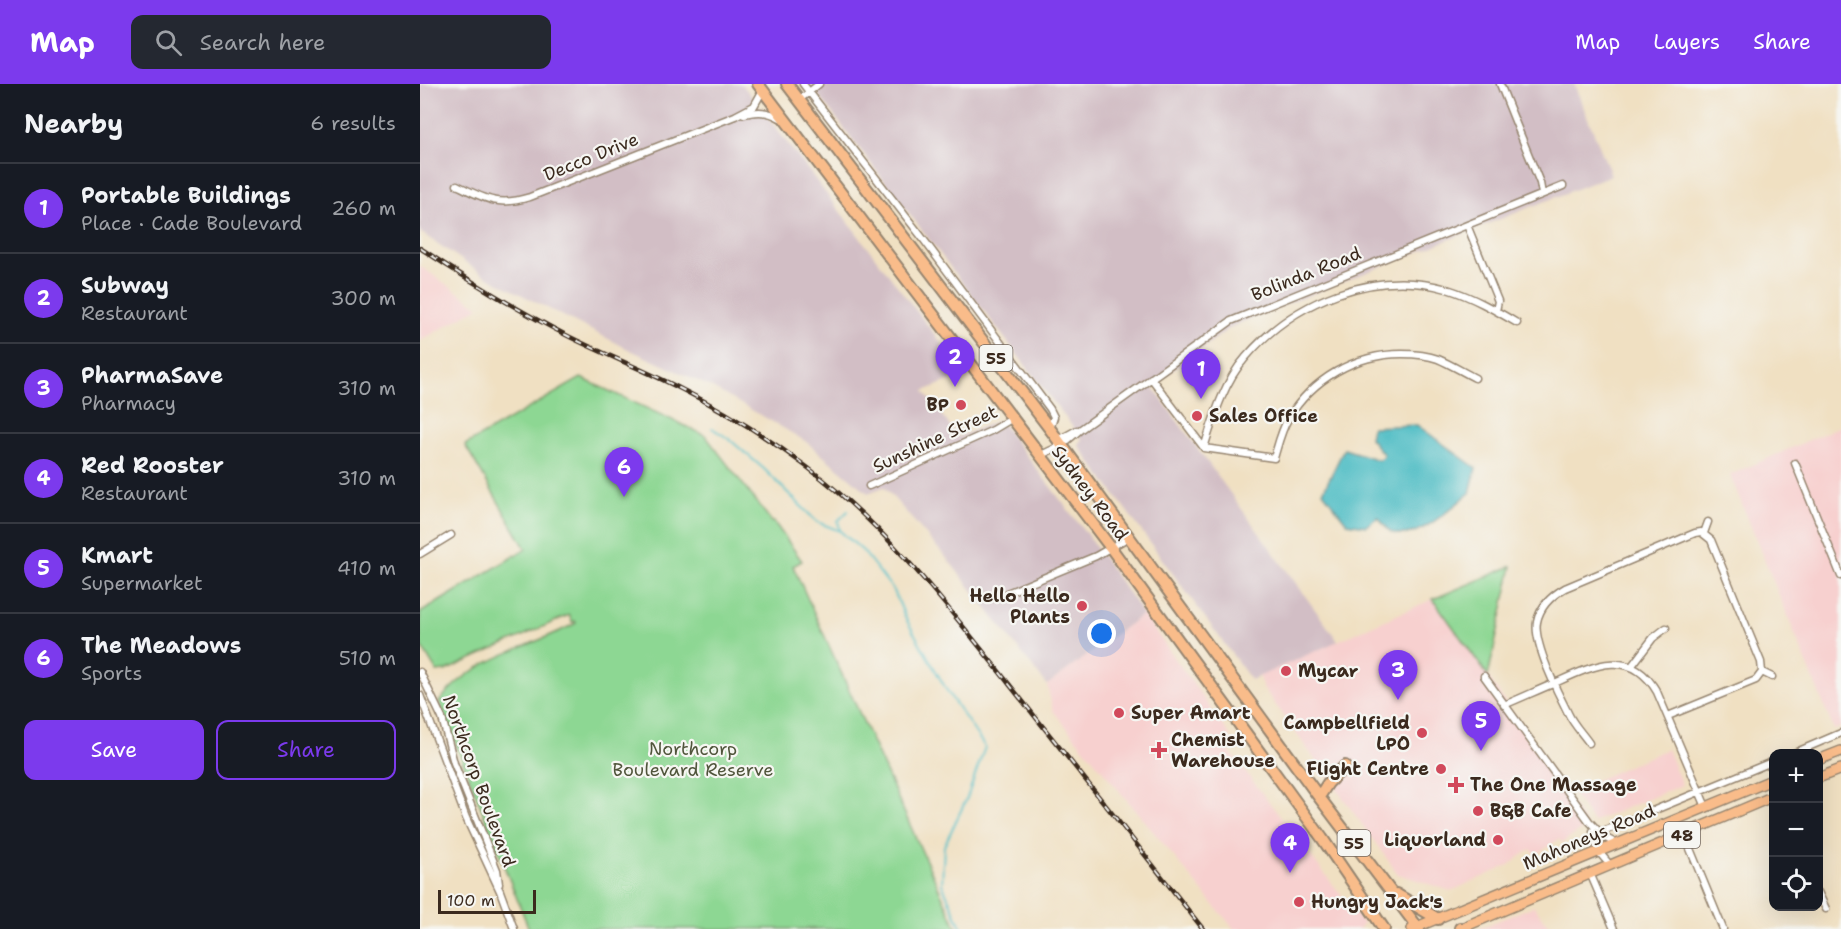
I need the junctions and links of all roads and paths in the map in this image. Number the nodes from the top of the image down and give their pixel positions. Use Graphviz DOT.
graph roads {
  1 [pos="787,84"];
  2 [pos="803,84"];
  3 [pos="819,84"];
  4 [pos="1500,84"];
  5 [pos="761,87"];
  6 [pos="809,92"];
  7 [pos="799,100"];
  8 [pos="735,116"];
  9 [pos="786,121"];
  10 [pos="457,185"];
  11 [pos="1563,186"];
  12 [pos="1542,194"];
  13 [pos="1467,225"];
  14 [pos="936,257"];
  15 [pos="925,265"];
  16 [pos="1496,311"];
  17 [pos="1517,323"];
  18 [pos="1151,378"];
  19 [pos="1475,378"];
  20 [pos="1013,418"];
  21 [pos="1050,429"];
  22 [pos="1060,443"];
  23 [pos="1204,448"];
  24 [pos="1041,455"];
  25 [pos="1795,463"];
  26 [pos="869,486"];
  27 [pos="1708,522"];
  28 [pos="1704,533"];
  29 [pos="451,535"];
  30 [pos="1130,537"];
  31 [pos="1111,548"];
  32 [pos="420,554"];
  33 [pos="1841,576"];
  34 [pos="995,598"];
  35 [pos="1666,628"];
  36 [pos="1631,667"];
  37 [pos="420,672"];
  38 [pos="1762,672"];
  39 [pos="1484,676"];
  40 [pos="1772,677"];
  41 [pos="1555,683"];
  42 [pos="426,684"];
  43 [pos="420,695"];
  44 [pos="1504,705"];
  45 [pos="1668,716"];
  46 [pos="1841,733"];
  47 [pos="1589,743"];
  48 [pos="1802,749"];
  49 [pos="1841,751"];
  50 [pos="1823,758"];
  51 [pos="1769,763"];
  52 [pos="1345,766"];
  53 [pos="1841,768"];
  54 [pos="1823,776"];
  55 [pos="1769,781"];
  56 [pos="1699,791"];
  57 [pos="1319,797"];
  58 [pos="1769,798"];
  59 [pos="1706,807"];
  60 [pos="1597,834"];
  61 [pos="1684,834"];
  62 [pos="1617,844"];
  63 [pos="1598,851"];
  64 [pos="1610,865"];
  65 [pos="1590,873"];
  66 [pos="1389,889"];
  67 [pos="500,891"];
  68 [pos="1479,903"];
  69 [pos="1823,903"];
  70 [pos="1826,909"];
  71 [pos="1376,917"];
  72 [pos="1484,917"];
  73 [pos="1438,919"];
  74 [pos="1416,928"];
  75 [pos="514,929"];
  76 [pos="1369,929"];
  77 [pos="1384,929"];
  78 [pos="1460,929"];
  79 [pos="1614,929"];
  80 [pos="1724,929"];
  1 -- 7 [label="highway, Sydney Road / 55"];
  2 -- 6 [label="street, Sydney Road"];
  3 -- 6 [label="street"];
  4 -- 12 [label="street"];
  5 -- 8 [label="street, Decco Drive"];
  5 -- 9 [label="highway, Sydney Road / 55"];
  6 -- 7 [label="street"];
  6 -- 14 [label="street, Sydney Road"];
  7 -- 15 [label="highway, Sydney Road / 55"];
  8 -- 9 [label="street, Decco Drive"];
  8 -- 10 [label="street, Decco Drive"];
  9 -- 20 [label="highway, Sydney Road / 55"];
  11 -- 12 [label="street, Bolinda Road"];
  12 -- 13 [label="street, Bolinda Road"];
  13 -- 16 [label="street"];
  13 -- 18 [label="street, Bolinda Road"];
  14 -- 15 [label="street"];
  14 -- 21 [label="street, Sydney Road"];
  15 -- 21 [label="highway, Sydney Road / 55"];
  16 -- 17 [label="street"];
  16 -- 23 [label="street"];
  18 -- 22 [label="street, Bolinda Road"];
  18 -- 23 [label="street"];
  19 -- 23 [label="street"];
  20 -- 24 [label="highway, Sydney Road / 55"];
  20 -- 26 [label="street, Sunshine Street"];
  21 -- 22 [label="highway, Sydney Road / 55"];
  22 -- 24 [label="street, Bolinda Road"];
  22 -- 30 [label="highway, Sydney Road / 55"];
  24 -- 31 [label="highway, Sydney Road / 55"];
  25 -- 33 [label="street"];
  27 -- 28 [label="street"];
  28 -- 38 [label="street"];
  28 -- 41 [label="street"];
  29 -- 32 [label="street"];
  30 -- 31 [label="street"];
  30 -- 57 [label="highway, Sydney Road / 55"];
  31 -- 34 [label="street"];
  31 -- 71 [label="highway, Sydney Road / 55"];
  35 -- 36 [label="street"];
  36 -- 41 [label="street"];
  36 -- 45 [label="street"];
  37 -- 42 [label="street, Northcorp Boulevard"];
  38 -- 40 [label="street"];
  38 -- 45 [label="street"];
  39 -- 44 [label="street"];
  41 -- 44 [label="street"];
  41 -- 47 [label="street"];
  42 -- 43 [label="street, Northcorp Boulevard"];
  42 -- 67 [label="street, Northcorp Boulevard"];
  43 -- 67 [label="street, Northcorp Boulevard"];
  44 -- 60 [label="street"];
  45 -- 56 [label="street"];
  46 -- 48 [label="street"];
  49 -- 50 [label="main road"];
  51 -- 56 [label="street"];
  52 -- 57 [label="highway"];
  53 -- 54 [label="main road"];
  55 -- 59 [label="main road, Mahoneys Road / 48"];
  56 -- 59 [label="street"];
  56 -- 60 [label="street"];
  57 -- 66 [label="highway, Sydney Road / 55"];
  58 -- 61 [label="main road, Mahoneys Road / 48"];
  59 -- 62 [label="main road, Mahoneys Road / 48"];
  60 -- 62 [label="street"];
  60 -- 63 [label="street"];
  61 -- 64 [label="main road, Mahoneys Road / 48"];
  61 -- 80 [label="street"];
  62 -- 63 [label="main road, Mahoneys Road / 48"];
  63 -- 64 [label="street"];
  63 -- 68 [label="main road, Mahoneys Road / 48"];
  64 -- 65 [label="main road, Mahoneys Road / 48"];
  65 -- 72 [label="main road, Mahoneys Road / 48"];
  65 -- 79 [label="street"];
  66 -- 73 [label="highway"];
  66 -- 74 [label="highway, Sydney Road / 55"];
  67 -- 75 [label="street, Northcorp Boulevard"];
  68 -- 72 [label="main road"];
  68 -- 73 [label="main road, Mahoneys Road / 48"];
  69 -- 70 [label="street"];
  71 -- 76 [label="highway"];
  71 -- 77 [label="highway, Sydney Road / 55"];
  72 -- 78 [label="main road, Mahoneys Road / 48"];
  73 -- 74 [label="main road, Mahoneys Road / 48"];
}
